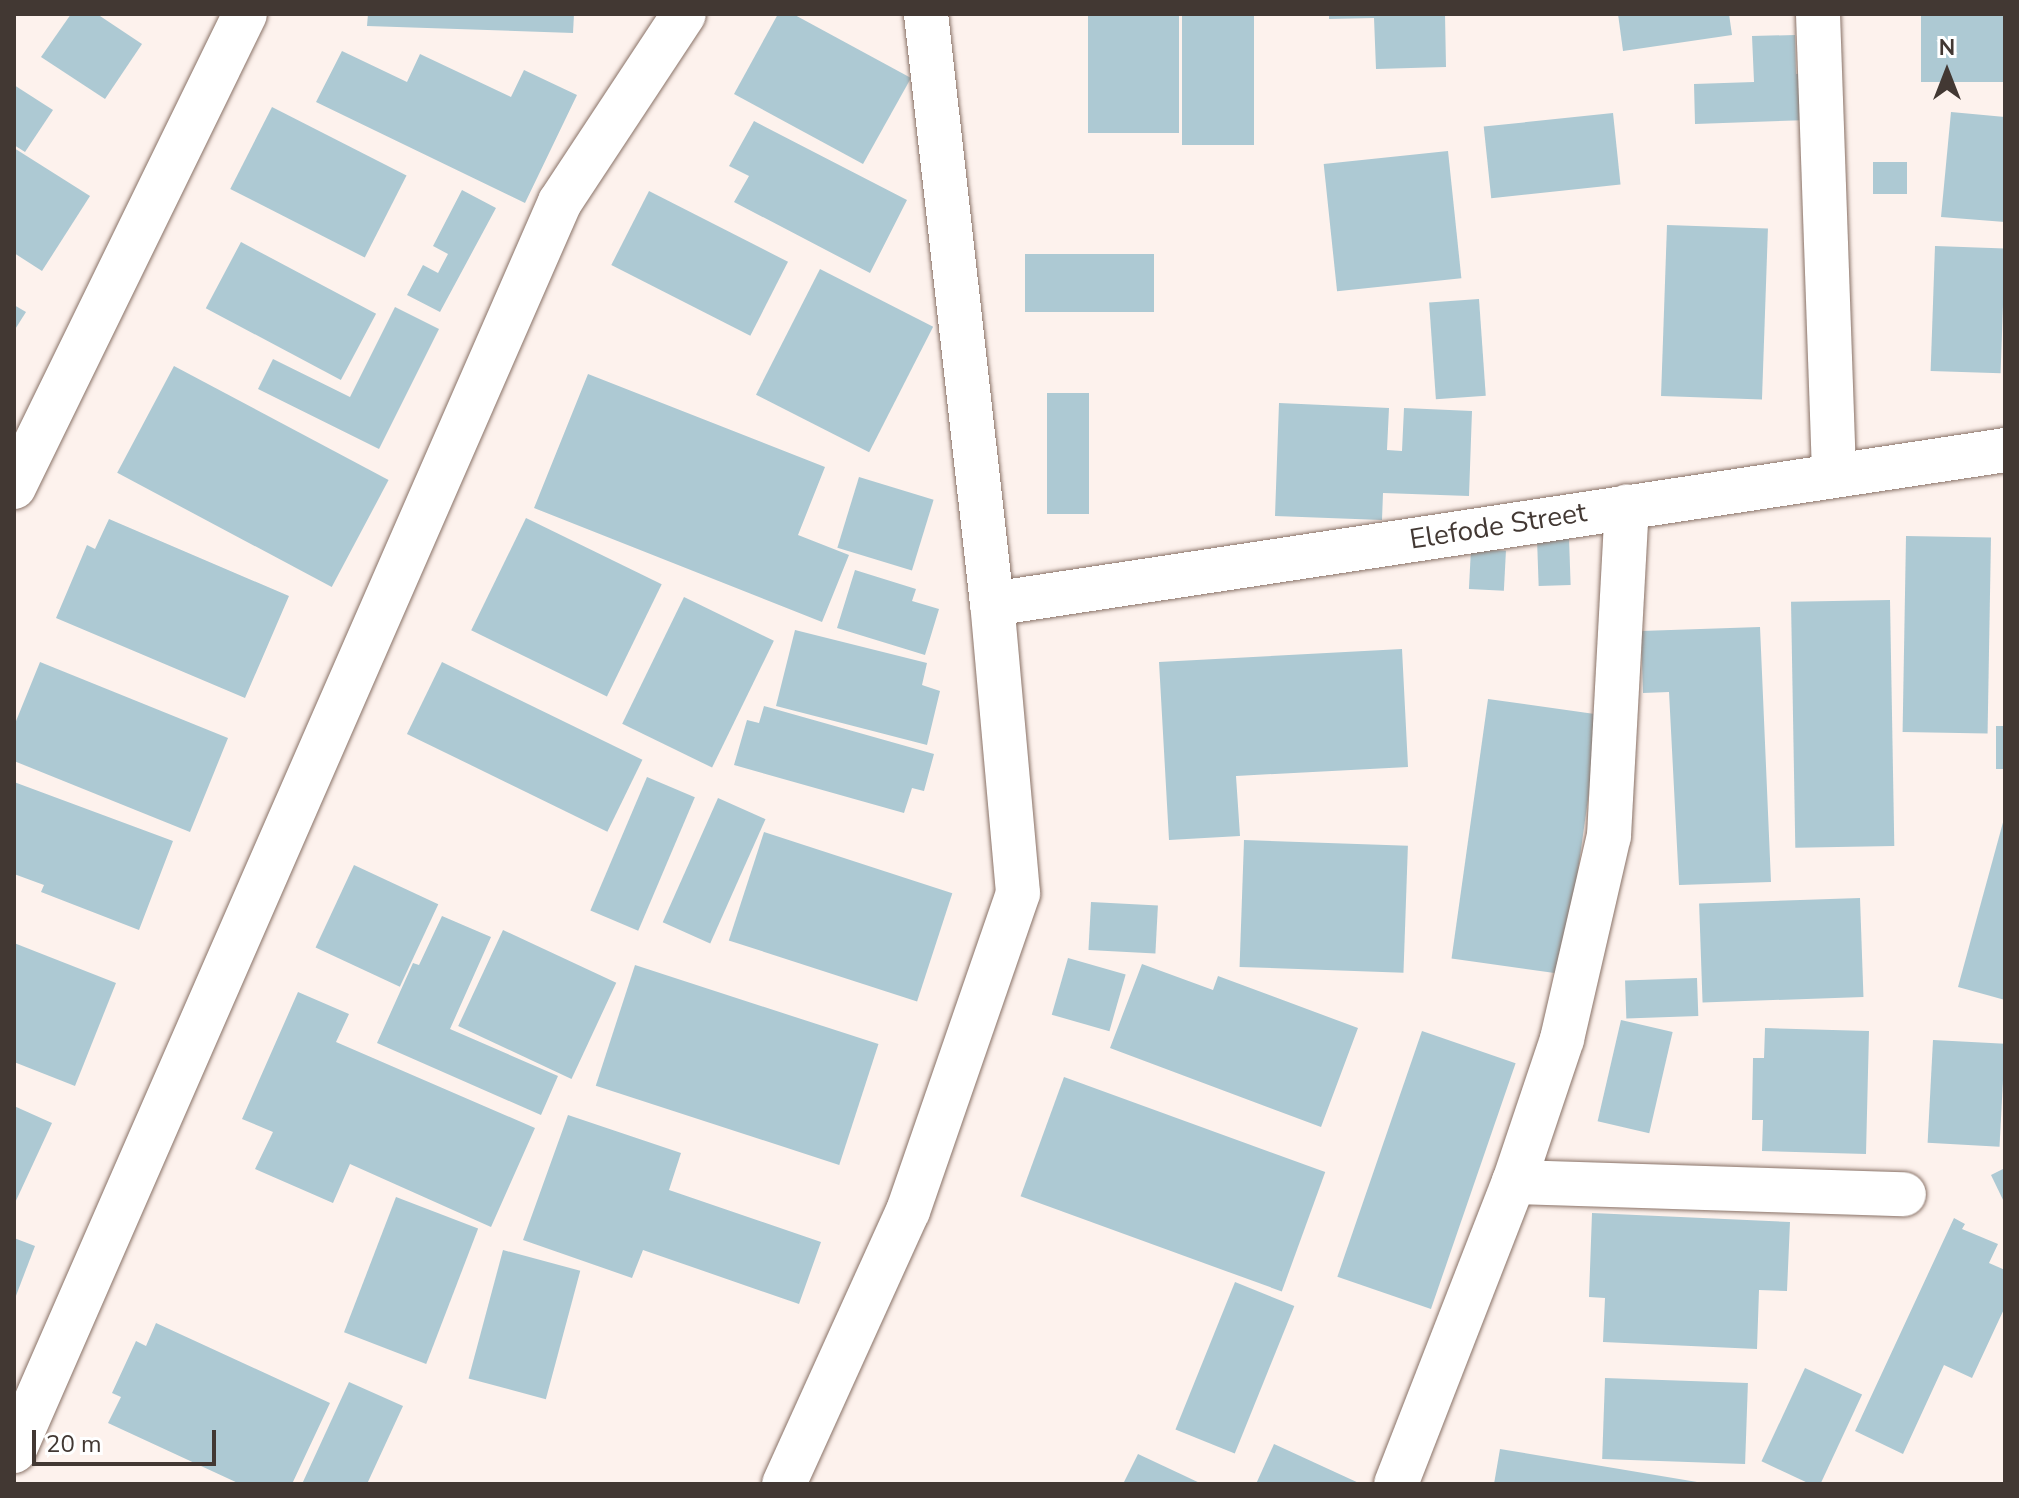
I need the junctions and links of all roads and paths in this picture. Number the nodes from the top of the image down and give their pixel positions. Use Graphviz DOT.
graph roads {
  1 [pos="245,14"];
  2 [pos="684,14"];
  3 [pos="926,14"];
  4 [pos="1818,14"];
  5 [pos="2005,450"];
  6 [pos="1834,472"];
  7 [pos="14,487"];
  8 [pos="1627,506"];
  9 [pos="992,604"];
  10 [pos="1514,1182"];
  11 [pos="1904,1194"];
  12 [pos="14,1451"];
  13 [pos="784,1484"];
  14 [pos="1396,1484"];
  1 -- 7 [label="street"];
  2 -- 12 [label="street"];
  3 -- 9 [label="street"];
  4 -- 6 [label="street"];
  5 -- 6 [label="street, Elefode Street"];
  6 -- 8 [label="street, Elefode Street"];
  8 -- 9 [label="street, Elefode Street"];
  8 -- 10 [label="street"];
  9 -- 13 [label="street"];
  10 -- 11 [label="street"];
  10 -- 14 [label="street"];
}
